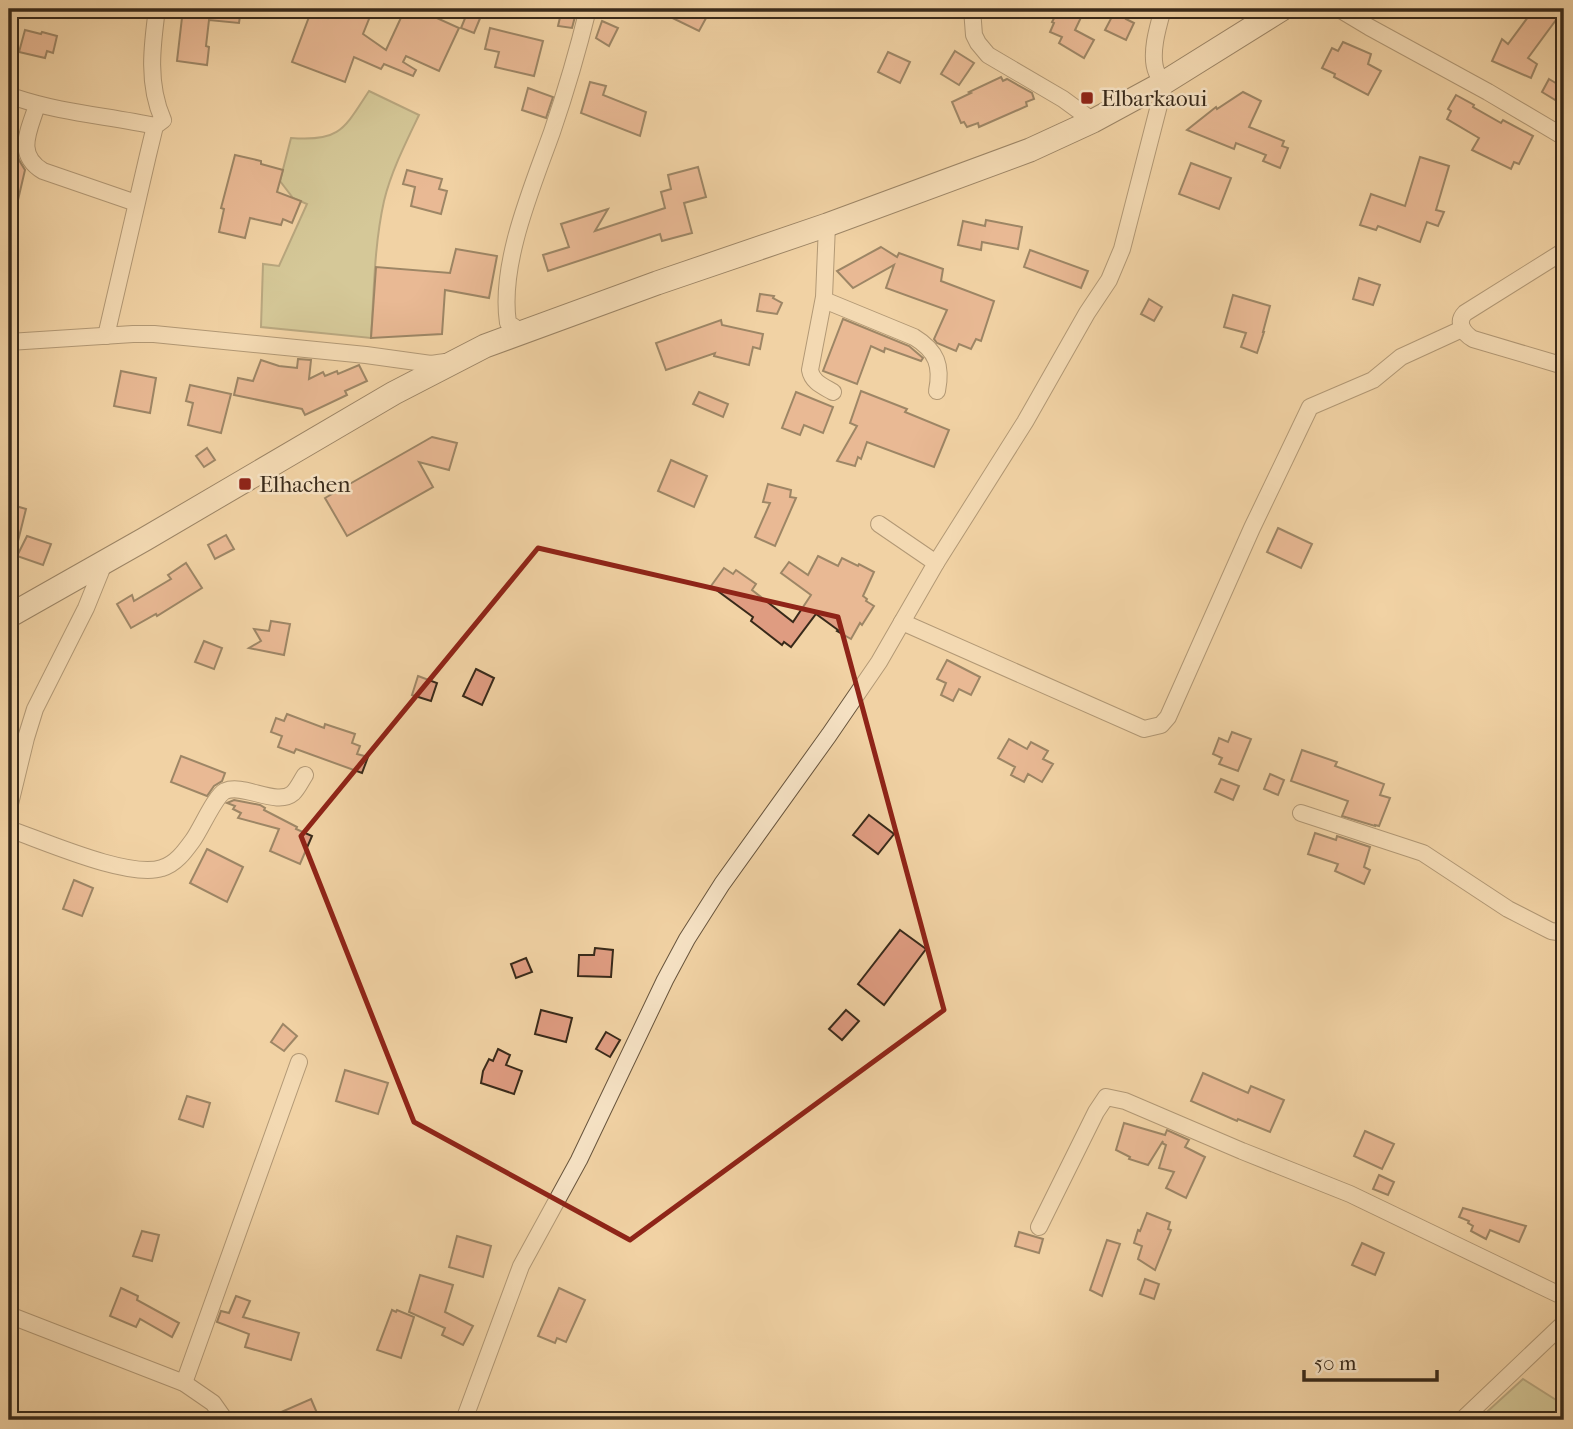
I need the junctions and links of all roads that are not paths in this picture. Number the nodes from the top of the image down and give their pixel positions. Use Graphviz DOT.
graph roads {
  1 [pos="157,9"];
  2 [pos="588,9"];
  3 [pos="972,9"];
  4 [pos="1163,9"];
  5 [pos="1282,9"];
  6 [pos="1339,9"];
  7 [pos="1165,82"];
  8 [pos="17,98"];
  9 [pos="37,105"];
  10 [pos="1093,121"];
  11 [pos="155,125"];
  12 [pos="1564,137"];
  13 [pos="136,203"];
  14 [pos="827,225"];
  15 [pos="1564,250"];
  16 [pos="824,300"];
  17 [pos="1462,329"];
  18 [pos="522,332"];
  19 [pos="106,336"];
  20 [pos="9,342"];
  21 [pos="458,360"];
  22 [pos="1564,366"];
  23 [pos="937,391"];
  24 [pos="833,393"];
  25 [pos="879,524"];
  26 [pos="105,561"];
  27 [pos="936,562"];
  28 [pos="9,616"];
  29 [pos="902,622"];
  30 [pos="305,775"];
  31 [pos="9,801"];
  32 [pos="9,808"];
  33 [pos="1301,813"];
  34 [pos="9,815"];
  35 [pos="9,829"];
  36 [pos="1564,933"];
  37 [pos="299,1062"];
  38 [pos="1039,1227"];
  39 [pos="1564,1297"];
  40 [pos="9,1315"];
  41 [pos="1564,1323"];
  42 [pos="184,1383"];
  43 [pos="225,1420"];
  44 [pos="464,1420"];
  45 [pos="1462,1420"];
  1 -- 11 [label="street"];
  2 -- 18 [label="street"];
  3 -- 10 [label="street"];
  4 -- 7 [label="street"];
  5 -- 7 [label="main road"];
  6 -- 12 [label="street"];
  7 -- 10 [label="main road"];
  7 -- 27 [label="street"];
  8 -- 9 [label="street"];
  9 -- 11 [label="street"];
  9 -- 13 [label="street"];
  10 -- 14 [label="main road"];
  11 -- 13 [label="street"];
  13 -- 19 [label="street"];
  14 -- 16 [label="street"];
  14 -- 18 [label="main road"];
  15 -- 17 [label="street"];
  16 -- 23 [label="street"];
  16 -- 24 [label="street"];
  17 -- 22 [label="street"];
  17 -- 29 [label="street"];
  18 -- 21 [label="main road"];
  19 -- 20 [label="street"];
  19 -- 21 [label="street"];
  21 -- 26 [label="main road"];
  25 -- 27 [label="street"];
  26 -- 28 [label="main road"];
  26 -- 32 [label="street"];
  27 -- 29 [label="street"];
  29 -- 44 [label="street"];
  30 -- 35 [label="street"];
  31 -- 32 [label="street"];
  32 -- 34 [label="street"];
  33 -- 36 [label="street"];
  37 -- 42 [label="street"];
  38 -- 39 [label="street"];
  40 -- 42 [label="street"];
  41 -- 45 [label="street"];
  42 -- 43 [label="street"];
}
